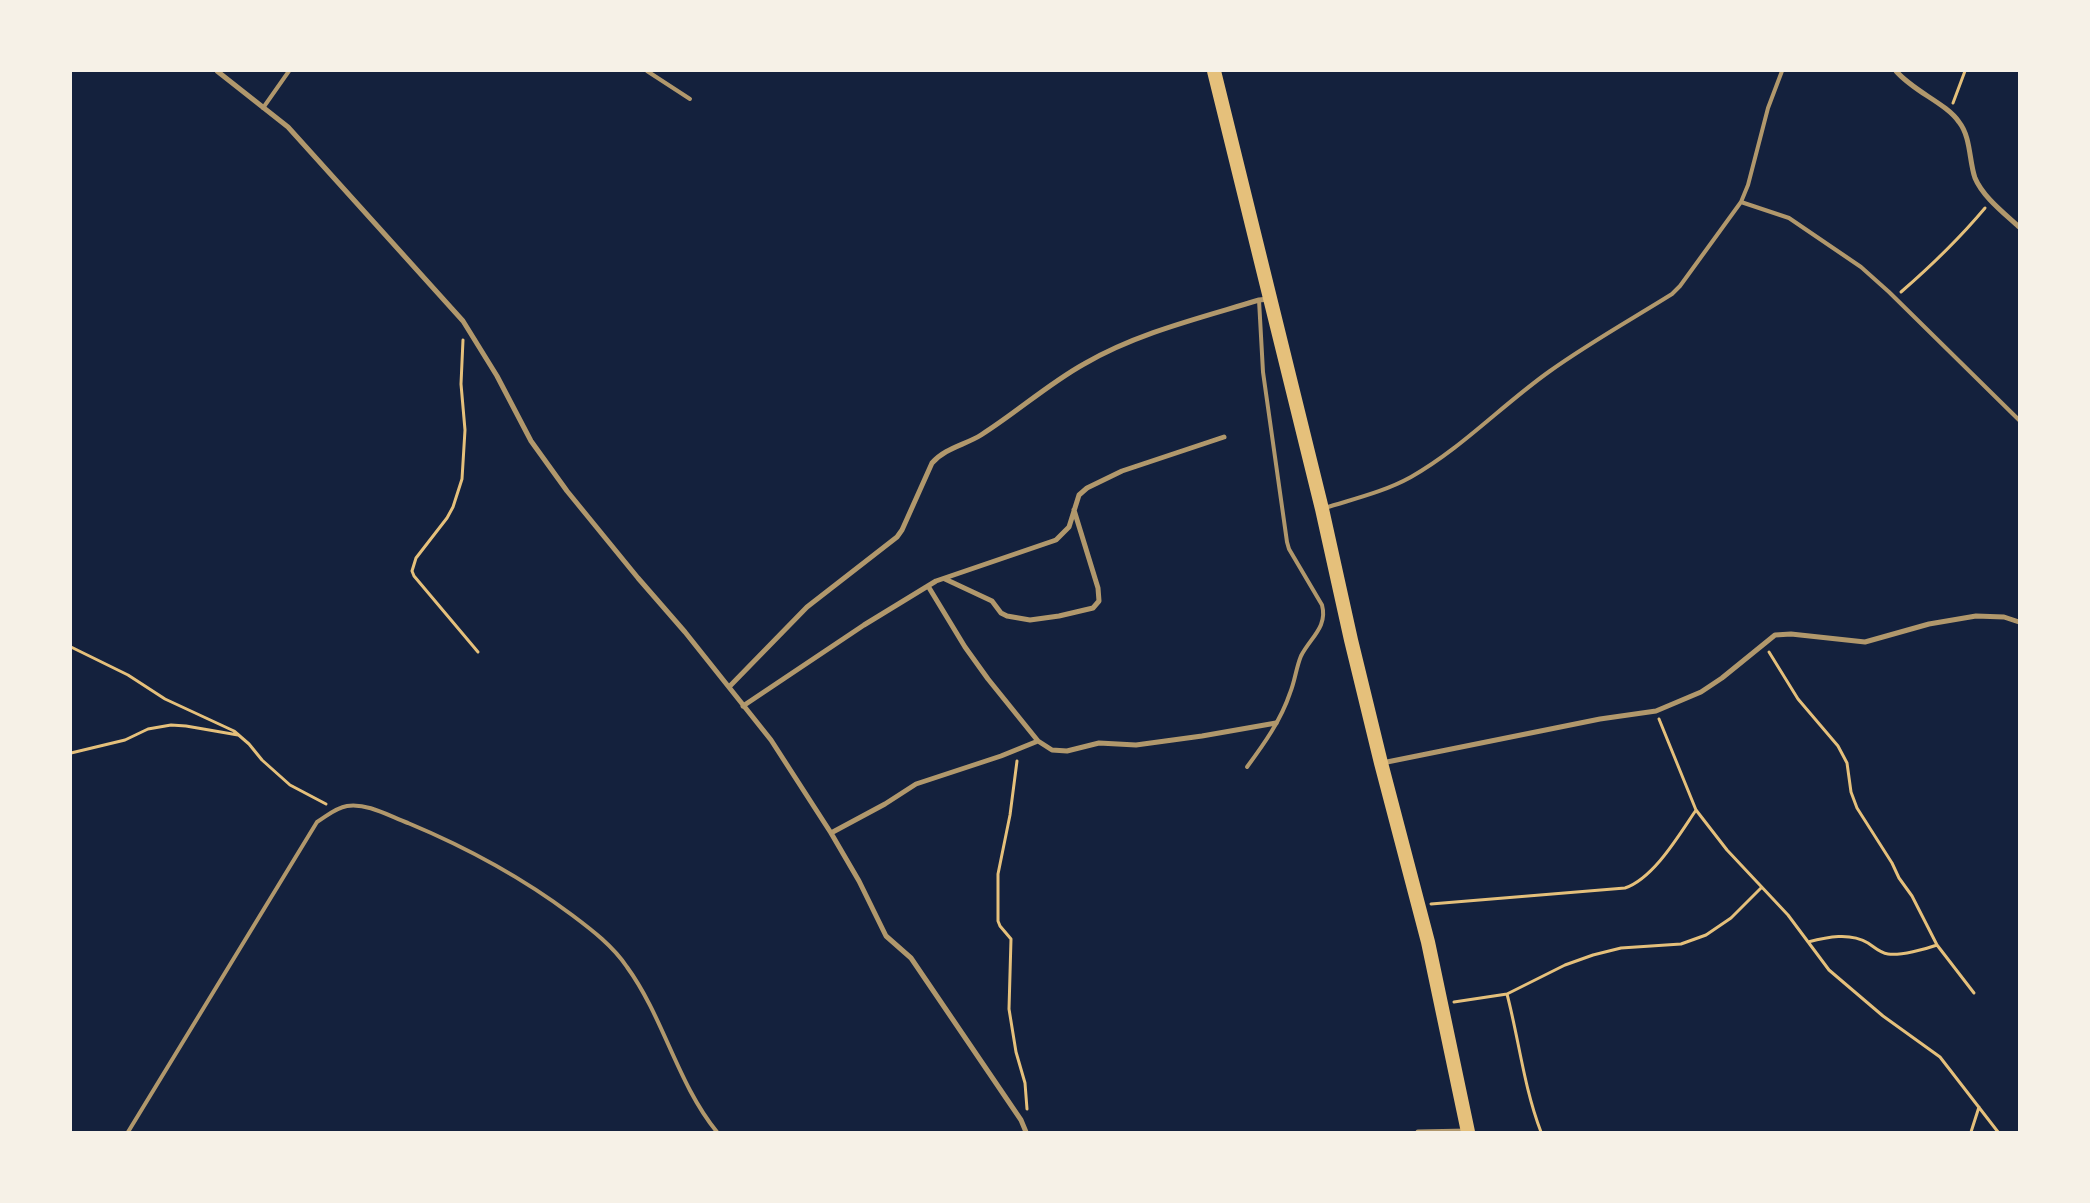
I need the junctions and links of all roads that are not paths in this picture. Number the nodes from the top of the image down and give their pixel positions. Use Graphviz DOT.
graph roads {
  1 [pos="217,71"];
  2 [pos="288,71"];
  3 [pos="647,71"];
  4 [pos="1214,71"];
  5 [pos="1782,71"];
  6 [pos="1896,71"];
  7 [pos="690,99"];
  8 [pos="264,108"];
  9 [pos="1742,202"];
  10 [pos="2019,227"];
  11 [pos="1264,300"];
  12 [pos="2019,420"];
  13 [pos="1224,437"];
  14 [pos="1322,509"];
  15 [pos="1074,510"];
  16 [pos="944,578"];
  17 [pos="928,586"];
  18 [pos="2019,622"];
  19 [pos="728,687"];
  20 [pos="743,706"];
  21 [pos="1276,723"];
  22 [pos="1038,741"];
  23 [pos="1381,763"];
  24 [pos="1247,767"];
  25 [pos="831,833"];
  26 [pos="1468,1131"];
  27 [pos="128,1132"];
  28 [pos="717,1132"];
  29 [pos="1026,1132"];
  30 [pos="1418,1132"];
  1 -- 8 [label="street"];
  2 -- 8 [label="lane"];
  3 -- 7 [label="lane"];
  4 -- 11 [label="highway"];
  5 -- 9 [label="lane"];
  6 -- 10 [label="street"];
  8 -- 19 [label="street"];
  9 -- 12 [label="lane"];
  9 -- 14 [label="lane"];
  11 -- 14 [label="highway"];
  11 -- 19 [label="street"];
  11 -- 21 [label="lane"];
  13 -- 15 [label="street"];
  14 -- 23 [label="highway"];
  15 -- 16 [label="street"];
  15 -- 16 [label="street"];
  16 -- 17 [label="street"];
  17 -- 20 [label="street"];
  17 -- 22 [label="street"];
  18 -- 23 [label="street"];
  19 -- 20 [label="street"];
  20 -- 25 [label="street"];
  21 -- 22 [label="street"];
  21 -- 24 [label="lane"];
  22 -- 25 [label="street"];
  23 -- 26 [label="highway"];
  25 -- 29 [label="street"];
  26 -- 30 [label="street"];
  27 -- 28 [label="lane"];
}
